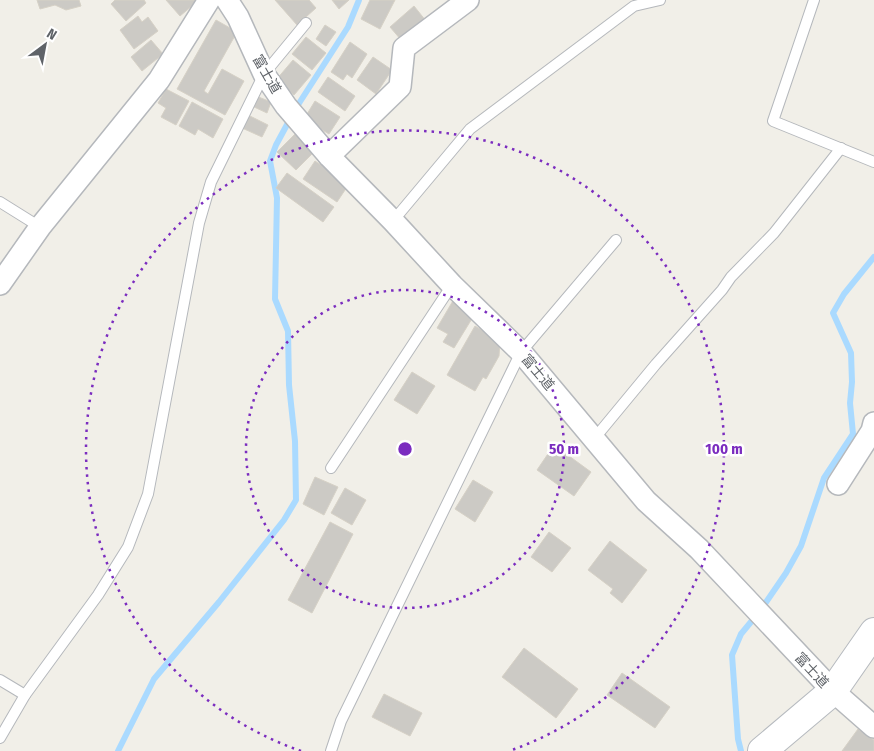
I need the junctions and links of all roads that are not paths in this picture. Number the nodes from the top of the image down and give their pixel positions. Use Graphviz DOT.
graph roads {
  1 [pos="209,0"];
  2 [pos="227,0"];
  3 [pos="468,0"];
  4 [pos="660,0"];
  5 [pos="814,0"];
  6 [pos="306,23"];
  7 [pos="264,74"];
  8 [pos="841,148"];
  9 [pos="329,156"];
  10 [pos="874,162"];
  11 [pos="0,202"];
  12 [pos="393,222"];
  13 [pos="40,227"];
  14 [pos="616,240"];
  15 [pos="0,284"];
  16 [pos="452,285"];
  17 [pos="521,352"];
  18 [pos="874,423"];
  19 [pos="594,439"];
  20 [pos="331,468"];
  21 [pos="838,484"];
  22 [pos="874,632"];
  23 [pos="0,680"];
  24 [pos="833,691"];
  25 [pos="25,696"];
  26 [pos="874,727"];
  27 [pos="0,738"];
  28 [pos="331,751"];
  29 [pos="762,751"];
  1 -- 13 [label="street"];
  2 -- 7 [label="street, 富士道"];
  3 -- 9 [label="street"];
  4 -- 12 [label="lane"];
  5 -- 8 [label="lane"];
  6 -- 7 [label="lane"];
  7 -- 9 [label="street, 富士道"];
  7 -- 25 [label="lane"];
  8 -- 10 [label="lane"];
  8 -- 19 [label="lane"];
  9 -- 12 [label="street, 富士道"];
  11 -- 13 [label="lane"];
  12 -- 16 [label="street, 富士道"];
  13 -- 15 [label="street"];
  14 -- 17 [label="lane"];
  16 -- 17 [label="street, 富士道"];
  16 -- 20 [label="lane"];
  17 -- 19 [label="street, 富士道"];
  17 -- 28 [label="lane"];
  18 -- 21 [label="street"];
  19 -- 24 [label="street, 富士道"];
  22 -- 24 [label="street"];
  23 -- 25 [label="lane"];
  24 -- 26 [label="street, 富士道"];
  24 -- 29 [label="street"];
  25 -- 27 [label="lane"];
}
